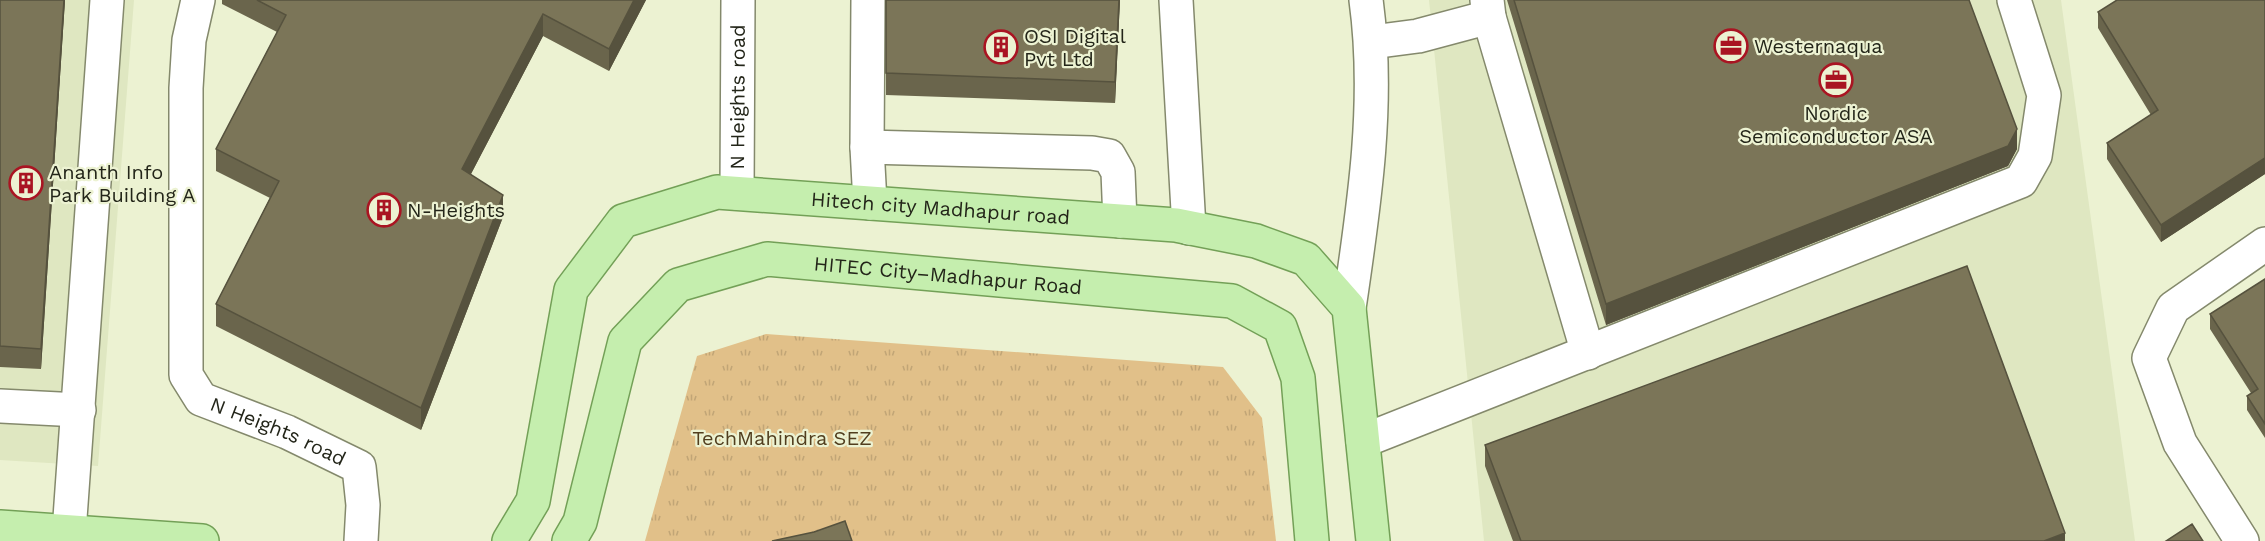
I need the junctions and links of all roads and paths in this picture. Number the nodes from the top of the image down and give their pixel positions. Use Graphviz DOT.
graph roads {
  1 [pos="107,0"];
  2 [pos="198,0"];
  3 [pos="738,0"];
  4 [pos="868,0"];
  5 [pos="1176,0"];
  6 [pos="1366,0"];
  7 [pos="2014,0"];
  8 [pos="1488,8"];
  9 [pos="1372,42"];
  10 [pos="867,147"];
  11 [pos="737,193"];
  12 [pos="870,203"];
  13 [pos="1120,222"];
  14 [pos="1189,228"];
  15 [pos="2265,243"];
  16 [pos="1349,308"];
  17 [pos="1588,353"];
  18 [pos="0,406"];
  19 [pos="79,410"];
  20 [pos="1363,441"];
  21 [pos="0,527"];
  22 [pos="69,532"];
  23 [pos="202,541"];
  24 [pos="361,541"];
  25 [pos="509,541"];
  26 [pos="569,541"];
  27 [pos="1312,541"];
  28 [pos="1373,541"];
  29 [pos="2242,541"];
  1 -- 19 [label="street"];
  2 -- 24 [label="street, N Heights road"];
  3 -- 11 [label="street, N Heights road"];
  4 -- 10 [label="street"];
  5 -- 14 [label="street"];
  6 -- 9 [label="street"];
  7 -- 17 [label="street"];
  8 -- 9 [label="street"];
  8 -- 17 [label="street"];
  9 -- 16 [label="street"];
  10 -- 12 [label="street"];
  10 -- 13 [label="street"];
  11 -- 12 [label="main road, Hitech city Madhapur road"];
  11 -- 25 [label="main road, Hitech city Madhapur road"];
  12 -- 13 [label="main road, Hitech city Madhapur road"];
  13 -- 14 [label="main road, Hitech city Madhapur road"];
  14 -- 16 [label="main road, Hitech city Madhapur road"];
  15 -- 29 [label="street"];
  16 -- 20 [label="main road"];
  17 -- 20 [label="street"];
  18 -- 19 [label="street"];
  19 -- 22 [label="street"];
  20 -- 28 [label="main road"];
  21 -- 22 [label="main road"];
  22 -- 23 [label="main road"];
  26 -- 27 [label="main road, HITEC City–Madhapur Road"];
}
